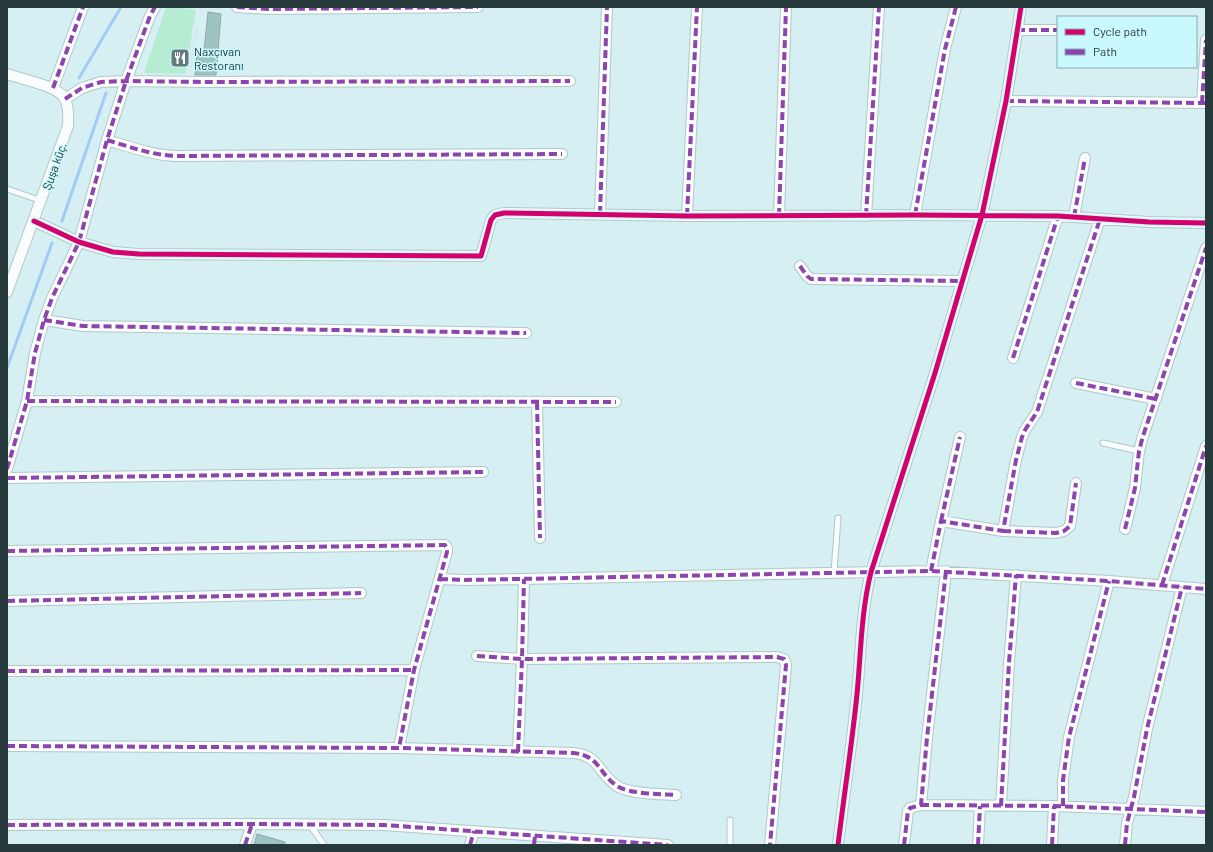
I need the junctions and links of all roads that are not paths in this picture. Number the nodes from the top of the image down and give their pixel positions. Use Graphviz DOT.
graph roads {
  1 [pos="83,7"];
  2 [pos="155,7"];
  3 [pos="237,7"];
  4 [pos="478,7"];
  5 [pos="607,7"];
  6 [pos="697,7"];
  7 [pos="786,7"];
  8 [pos="879,7"];
  9 [pos="956,7"];
  10 [pos="1021,7"];
  11 [pos="1017,30"];
  12 [pos="1057,30"];
  13 [pos="1206,40"];
  14 [pos="7,74"];
  15 [pos="126,81"];
  16 [pos="570,81"];
  17 [pos="53,88"];
  18 [pos="65,99"];
  19 [pos="1006,101"];
  20 [pos="1204,103"];
  21 [pos="107,140"];
  22 [pos="562,154"];
  23 [pos="1085,158"];
  24 [pos="7,189"];
  25 [pos="42,201"];
  26 [pos="600,214"];
  27 [pos="915,214"];
  28 [pos="687,216"];
  29 [pos="779,216"];
  30 [pos="866,216"];
  31 [pos="982,216"];
  32 [pos="1058,216"];
  33 [pos="1074,217"];
  34 [pos="1100,219"];
  35 [pos="34,221"];
  36 [pos="1206,223"];
  37 [pos="79,242"];
  38 [pos="1206,248"];
  39 [pos="800,266"];
  40 [pos="962,281"];
  41 [pos="7,292"];
  42 [pos="44,320"];
  43 [pos="526,333"];
  44 [pos="1013,358"];
  45 [pos="1076,383"];
  46 [pos="1156,399"];
  47 [pos="26,401"];
  48 [pos="537,402"];
  49 [pos="616,402"];
  50 [pos="960,437"];
  51 [pos="1103,443"];
  52 [pos="1206,446"];
  53 [pos="1139,451"];
  54 [pos="7,469"];
  55 [pos="483,472"];
  56 [pos="7,478"];
  57 [pos="1076,482"];
  58 [pos="838,518"];
  59 [pos="941,521"];
  60 [pos="1125,529"];
  61 [pos="1004,530"];
  62 [pos="540,538"];
  63 [pos="7,551"];
  64 [pos="931,571"];
  65 [pos="946,571"];
  66 [pos="834,572"];
  67 [pos="871,572"];
  68 [pos="1016,575"];
  69 [pos="440,579"];
  70 [pos="524,579"];
  71 [pos="1109,581"];
  72 [pos="1162,586"];
  73 [pos="1182,587"];
  74 [pos="1206,589"];
  75 [pos="361,593"];
  76 [pos="7,601"];
  77 [pos="477,656"];
  78 [pos="522,659"];
  79 [pos="414,670"];
  80 [pos="7,671"];
  81 [pos="7,746"];
  82 [pos="400,748"];
  83 [pos="518,752"];
  84 [pos="676,795"];
  85 [pos="921,805"];
  86 [pos="980,806"];
  87 [pos="1001,806"];
  88 [pos="1058,806"];
  89 [pos="1131,808"];
  90 [pos="1206,812"];
  91 [pos="730,820"];
  92 [pos="252,824"];
  93 [pos="310,824"];
  94 [pos="7,826"];
  95 [pos="474,831"];
  96 [pos="534,840"];
  97 [pos="609,843"];
  98 [pos="245,845"];
  99 [pos="324,845"];
  100 [pos="470,845"];
  101 [pos="668,845"];
  102 [pos="730,845"];
  103 [pos="770,845"];
  104 [pos="838,845"];
  105 [pos="904,845"];
  106 [pos="978,845"];
  107 [pos="1052,845"];
  108 [pos="1124,845"];
  1 -- 17 [label="street"];
  2 -- 15 [label="street"];
  3 -- 4 [label="street"];
  5 -- 26 [label="street"];
  6 -- 28 [label="street"];
  7 -- 29 [label="street"];
  8 -- 30 [label="street"];
  9 -- 27 [label="street"];
  10 -- 11 [label="street"];
  11 -- 12 [label="street"];
  11 -- 19 [label="street"];
  13 -- 20 [label="street"];
  14 -- 17 [label="street"];
  15 -- 16 [label="street"];
  15 -- 18 [label="street"];
  15 -- 21 [label="street"];
  17 -- 18 [label="street"];
  18 -- 25 [label="street, Şuşa küç."];
  19 -- 20 [label="street"];
  19 -- 31 [label="street"];
  21 -- 22 [label="street"];
  21 -- 37 [label="street"];
  23 -- 33 [label="street"];
  24 -- 25 [label="lane"];
  25 -- 35 [label="street, Şuşa küç."];
  26 -- 28 [label="street"];
  26 -- 37 [label="street"];
  27 -- 30 [label="street"];
  27 -- 31 [label="street"];
  28 -- 29 [label="street"];
  29 -- 30 [label="street"];
  31 -- 32 [label="street"];
  31 -- 40 [label="street"];
  32 -- 33 [label="street"];
  32 -- 44 [label="street"];
  33 -- 34 [label="street"];
  34 -- 36 [label="street"];
  34 -- 61 [label="street"];
  35 -- 37 [label="street"];
  35 -- 41 [label="street, Şuşa küç."];
  37 -- 42 [label="street"];
  38 -- 46 [label="street"];
  39 -- 40 [label="street"];
  40 -- 67 [label="street"];
  42 -- 43 [label="street"];
  42 -- 47 [label="street"];
  45 -- 46 [label="street"];
  46 -- 53 [label="street"];
  47 -- 48 [label="street"];
  47 -- 54 [label="street"];
  48 -- 49 [label="street"];
  48 -- 62 [label="street"];
  50 -- 59 [label="street"];
  51 -- 53 [label="lane"];
  52 -- 72 [label="street"];
  53 -- 60 [label="street"];
  55 -- 56 [label="street"];
  57 -- 61 [label="street"];
  58 -- 66 [label="lane"];
  59 -- 61 [label="street"];
  59 -- 64 [label="street"];
  63 -- 69 [label="street"];
  64 -- 65 [label="street"];
  64 -- 67 [label="street"];
  65 -- 68 [label="street"];
  65 -- 85 [label="street"];
  66 -- 67 [label="street"];
  66 -- 70 [label="street"];
  67 -- 104 [label="street"];
  68 -- 71 [label="street"];
  68 -- 87 [label="street"];
  69 -- 70 [label="street"];
  69 -- 79 [label="street"];
  70 -- 78 [label="street"];
  71 -- 72 [label="street"];
  71 -- 88 [label="street"];
  72 -- 73 [label="street"];
  73 -- 74 [label="street"];
  73 -- 89 [label="street"];
  75 -- 76 [label="street"];
  77 -- 78 [label="street"];
  78 -- 83 [label="street"];
  78 -- 103 [label="street"];
  79 -- 80 [label="street"];
  79 -- 82 [label="street"];
  81 -- 82 [label="street"];
  82 -- 83 [label="street"];
  83 -- 84 [label="street"];
  85 -- 86 [label="street"];
  85 -- 105 [label="street"];
  86 -- 87 [label="street"];
  86 -- 106 [label="street"];
  87 -- 88 [label="street"];
  88 -- 89 [label="street"];
  88 -- 107 [label="street"];
  89 -- 90 [label="street"];
  89 -- 108 [label="street"];
  91 -- 102 [label="lane"];
  92 -- 93 [label="street"];
  92 -- 94 [label="street"];
  92 -- 98 [label="street"];
  93 -- 95 [label="street"];
  93 -- 99 [label="lane"];
  95 -- 96 [label="street"];
  95 -- 100 [label="street"];
  96 -- 97 [label="street"];
  97 -- 101 [label="street"];
}
